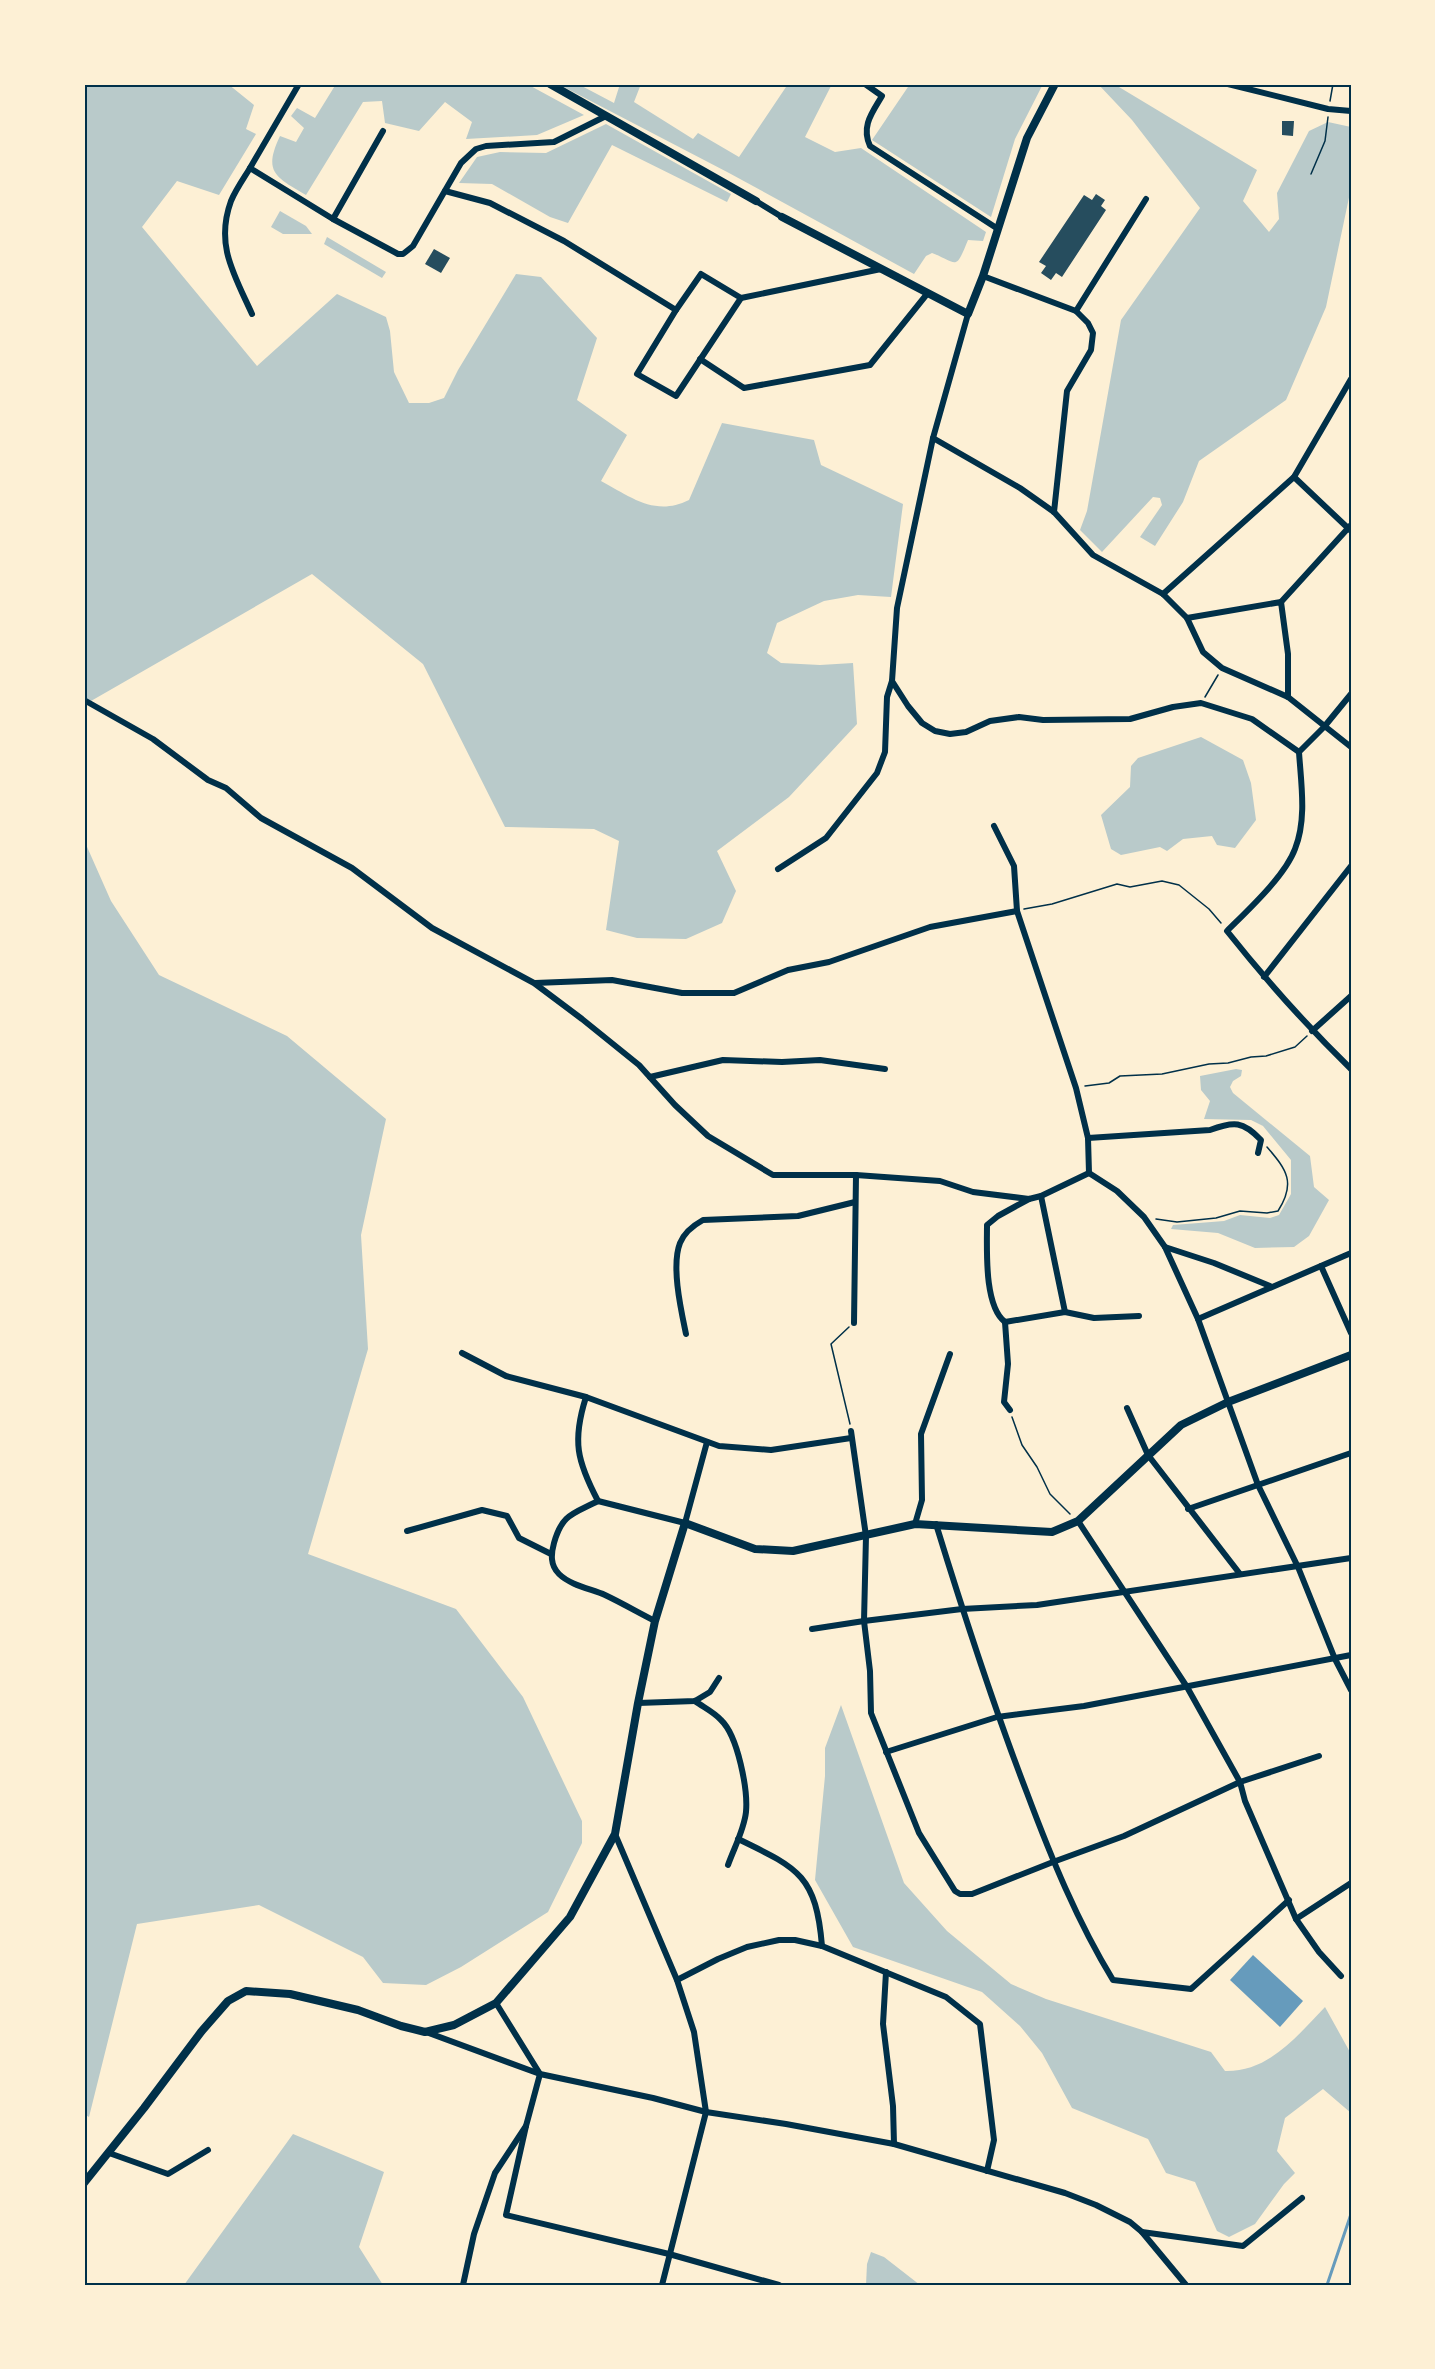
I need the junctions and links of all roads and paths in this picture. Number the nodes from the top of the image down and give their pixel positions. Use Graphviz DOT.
graph roads {
  1 [pos="299,84"];
  2 [pos="550,84"];
  3 [pos="864,84"];
  4 [pos="1055,84"];
  5 [pos="1228,84"];
  6 [pos="1333,84"];
  7 [pos="1328,109"];
  8 [pos="1351,111"];
  9 [pos="606,116"];
  10 [pos="383,131"];
  11 [pos="250,168"];
  12 [pos="1311,174"];
  13 [pos="445,191"];
  14 [pos="1146,199"];
  15 [pos="756,201"];
  16 [pos="782,216"];
  17 [pos="333,219"];
  18 [pos="998,229"];
  19 [pos="881,269"];
  20 [pos="983,276"];
  21 [pos="927,294"];
  22 [pos="741,298"];
  23 [pos="676,310"];
  24 [pos="1076,311"];
  25 [pos="252,314"];
  26 [pos="968,314"];
  27 [pos="700,359"];
  28 [pos="1351,379"];
  29 [pos="933,438"];
  30 [pos="1294,477"];
  31 [pos="1054,512"];
  32 [pos="1350,528"];
  33 [pos="1163,594"];
  34 [pos="1281,602"];
  35 [pos="1187,618"];
  36 [pos="1222,668"];
  37 [pos="892,681"];
  38 [pos="1351,694"];
  39 [pos="1288,697"];
  40 [pos="84,700"];
  41 [pos="1201,703"];
  42 [pos="1324,727"];
  43 [pos="1351,747"];
  44 [pos="1299,752"];
  45 [pos="994,826"];
  46 [pos="1351,866"];
  47 [pos="778,870"];
  48 [pos="1017,911"];
  49 [pos="1227,931"];
  50 [pos="1264,977"];
  51 [pos="534,983"];
  52 [pos="1351,996"];
  53 [pos="1312,1031"];
  54 [pos="885,1069"];
  55 [pos="1351,1069"];
  56 [pos="650,1077"];
  57 [pos="1076,1088"];
  58 [pos="1088,1138"];
  59 [pos="1261,1140"];
  60 [pos="1258,1153"];
  61 [pos="1089,1173"];
  62 [pos="856,1175"];
  63 [pos="1041,1196"];
  64 [pos="1029,1199"];
  65 [pos="855,1202"];
  66 [pos="1144,1218"];
  67 [pos="1165,1247"];
  68 [pos="1351,1253"];
  69 [pos="1321,1266"];
  70 [pos="1271,1287"];
  71 [pos="1065,1312"];
  72 [pos="1139,1316"];
  73 [pos="1198,1319"];
  74 [pos="1005,1322"];
  75 [pos="854,1323"];
  76 [pos="1351,1333"];
  77 [pos="686,1334"];
  78 [pos="462,1353"];
  79 [pos="950,1354"];
  80 [pos="1351,1355"];
  81 [pos="586,1397"];
  82 [pos="1228,1402"];
  83 [pos="1127,1408"];
  84 [pos="1010,1410"];
  85 [pos="851,1431"];
  86 [pos="851,1438"];
  87 [pos="706,1442"];
  88 [pos="1351,1453"];
  89 [pos="1148,1455"];
  90 [pos="1258,1485"];
  91 [pos="598,1501"];
  92 [pos="1188,1509"];
  93 [pos="1078,1521"];
  94 [pos="685,1522"];
  95 [pos="915,1524"];
  96 [pos="936,1524"];
  97 [pos="407,1531"];
  98 [pos="866,1536"];
  99 [pos="551,1554"];
  100 [pos="1351,1558"];
  101 [pos="1298,1567"];
  102 [pos="1240,1574"];
  103 [pos="1125,1593"];
  104 [pos="962,1609"];
  105 [pos="655,1621"];
  106 [pos="864,1621"];
  107 [pos="812,1629"];
  108 [pos="1351,1654"];
  109 [pos="1335,1659"];
  110 [pos="719,1678"];
  111 [pos="1187,1687"];
  112 [pos="1351,1690"];
  113 [pos="694,1701"];
  114 [pos="638,1703"];
  115 [pos="997,1717"];
  116 [pos="886,1752"];
  117 [pos="1319,1756"];
  118 [pos="1240,1782"];
  119 [pos="615,1834"];
  120 [pos="738,1839"];
  121 [pos="1053,1862"];
  122 [pos="728,1865"];
  123 [pos="1351,1883"];
  124 [pos="1289,1900"];
  125 [pos="1296,1919"];
  126 [pos="822,1946"];
  127 [pos="886,1972"];
  128 [pos="1341,1976"];
  129 [pos="677,1980"];
  130 [pos="496,2003"];
  131 [pos="425,2032"];
  132 [pos="540,2074"];
  133 [pos="706,2112"];
  134 [pos="526,2127"];
  135 [pos="894,2144"];
  136 [pos="208,2150"];
  137 [pos="109,2153"];
  138 [pos="987,2171"];
  139 [pos="84,2183"];
  140 [pos="1302,2198"];
  141 [pos="1142,2232"];
  142 [pos="669,2254"];
  143 [pos="463,2285"];
  144 [pos="662,2285"];
  145 [pos="780,2285"];
  146 [pos="1186,2285"];
  1 -- 11 [label="street"];
  2 -- 9 [label="street"];
  3 -- 18 [label="street"];
  4 -- 18 [label="street"];
  5 -- 7 [label="street"];
  6 -- 7 [label="path"];
  7 -- 8 [label="street"];
  7 -- 12 [label="path"];
  9 -- 13 [label="street"];
  9 -- 15 [label="street"];
  10 -- 17 [label="street"];
  11 -- 17 [label="street"];
  11 -- 25 [label="street"];
  13 -- 17 [label="street"];
  13 -- 23 [label="street"];
  14 -- 24 [label="street"];
  15 -- 16 [label="street"];
  16 -- 19 [label="street"];
  18 -- 20 [label="street"];
  19 -- 21 [label="street"];
  19 -- 22 [label="street"];
  20 -- 24 [label="street"];
  20 -- 26 [label="street"];
  21 -- 26 [label="street"];
  21 -- 27 [label="street"];
  22 -- 23 [label="street"];
  22 -- 27 [label="street"];
  23 -- 27 [label="street"];
  24 -- 31 [label="street"];
  26 -- 29 [label="street"];
  28 -- 30 [label="street"];
  29 -- 31 [label="street"];
  29 -- 37 [label="street"];
  30 -- 32 [label="street"];
  30 -- 33 [label="street"];
  31 -- 33 [label="street"];
  32 -- 34 [label="street"];
  33 -- 35 [label="street"];
  34 -- 35 [label="street"];
  34 -- 39 [label="street"];
  35 -- 36 [label="street"];
  36 -- 39 [label="street"];
  36 -- 41 [label="path"];
  37 -- 41 [label="street"];
  37 -- 47 [label="street"];
  38 -- 42 [label="street"];
  39 -- 42 [label="street"];
  40 -- 51 [label="street"];
  41 -- 44 [label="street"];
  42 -- 43 [label="street"];
  42 -- 44 [label="street"];
  44 -- 49 [label="street"];
  45 -- 48 [label="street"];
  46 -- 50 [label="street"];
  48 -- 49 [label="path"];
  48 -- 51 [label="street"];
  48 -- 57 [label="street"];
  49 -- 50 [label="street"];
  50 -- 53 [label="street"];
  51 -- 56 [label="street"];
  52 -- 53 [label="street"];
  53 -- 55 [label="street"];
  53 -- 57 [label="path"];
  54 -- 56 [label="street"];
  56 -- 62 [label="street"];
  57 -- 58 [label="street"];
  58 -- 59 [label="street"];
  58 -- 61 [label="street"];
  59 -- 60 [label="street"];
  59 -- 66 [label="path"];
  61 -- 63 [label="street"];
  61 -- 66 [label="street"];
  62 -- 64 [label="street"];
  62 -- 65 [label="street"];
  63 -- 64 [label="street"];
  63 -- 71 [label="street"];
  64 -- 74 [label="street"];
  65 -- 75 [label="street"];
  65 -- 77 [label="street"];
  66 -- 67 [label="street"];
  67 -- 70 [label="street"];
  67 -- 73 [label="street"];
  68 -- 69 [label="street"];
  69 -- 70 [label="street"];
  69 -- 76 [label="street"];
  70 -- 73 [label="street"];
  71 -- 72 [label="street"];
  71 -- 74 [label="street"];
  73 -- 82 [label="street"];
  74 -- 84 [label="street"];
  75 -- 85 [label="path"];
  78 -- 81 [label="street"];
  79 -- 95 [label="street"];
  80 -- 82 [label="street"];
  81 -- 87 [label="street"];
  81 -- 91 [label="street"];
  82 -- 89 [label="street"];
  82 -- 90 [label="street"];
  83 -- 89 [label="street"];
  84 -- 93 [label="path"];
  85 -- 86 [label="street"];
  86 -- 87 [label="street"];
  86 -- 98 [label="street"];
  87 -- 94 [label="street"];
  88 -- 90 [label="street"];
  89 -- 92 [label="street"];
  89 -- 93 [label="street"];
  90 -- 92 [label="street"];
  90 -- 101 [label="street"];
  91 -- 94 [label="street"];
  91 -- 99 [label="street"];
  92 -- 102 [label="street"];
  93 -- 96 [label="street"];
  93 -- 103 [label="street"];
  94 -- 98 [label="street"];
  94 -- 105 [label="street"];
  95 -- 96 [label="street"];
  95 -- 98 [label="street"];
  96 -- 104 [label="street"];
  97 -- 99 [label="street"];
  98 -- 106 [label="street"];
  99 -- 105 [label="street"];
  100 -- 101 [label="street"];
  101 -- 102 [label="street"];
  101 -- 109 [label="street"];
  102 -- 103 [label="street"];
  103 -- 104 [label="street"];
  103 -- 111 [label="street"];
  104 -- 106 [label="street"];
  104 -- 115 [label="street"];
  105 -- 114 [label="street"];
  106 -- 107 [label="street"];
  106 -- 116 [label="street"];
  108 -- 109 [label="street"];
  109 -- 111 [label="street"];
  109 -- 112 [label="street"];
  110 -- 113 [label="street"];
  111 -- 115 [label="street"];
  111 -- 118 [label="street"];
  113 -- 114 [label="street"];
  113 -- 120 [label="street"];
  114 -- 119 [label="street"];
  115 -- 116 [label="street"];
  115 -- 121 [label="street"];
  116 -- 121 [label="street"];
  117 -- 118 [label="street"];
  118 -- 121 [label="street"];
  118 -- 124 [label="street"];
  119 -- 129 [label="street"];
  119 -- 130 [label="street"];
  120 -- 122 [label="street"];
  120 -- 126 [label="street"];
  121 -- 124 [label="street"];
  123 -- 125 [label="street"];
  124 -- 125 [label="street"];
  125 -- 128 [label="street"];
  126 -- 127 [label="street"];
  126 -- 129 [label="street"];
  127 -- 135 [label="street"];
  127 -- 138 [label="street"];
  129 -- 133 [label="street"];
  130 -- 131 [label="street"];
  130 -- 132 [label="street"];
  131 -- 132 [label="street"];
  131 -- 137 [label="street"];
  132 -- 133 [label="street"];
  132 -- 134 [label="street"];
  133 -- 135 [label="street"];
  133 -- 142 [label="street"];
  134 -- 142 [label="street"];
  134 -- 143 [label="street"];
  135 -- 138 [label="street"];
  136 -- 137 [label="street"];
  137 -- 139 [label="street"];
  138 -- 141 [label="street"];
  140 -- 141 [label="street"];
  141 -- 146 [label="street"];
  142 -- 144 [label="street"];
  142 -- 145 [label="street"];
}
